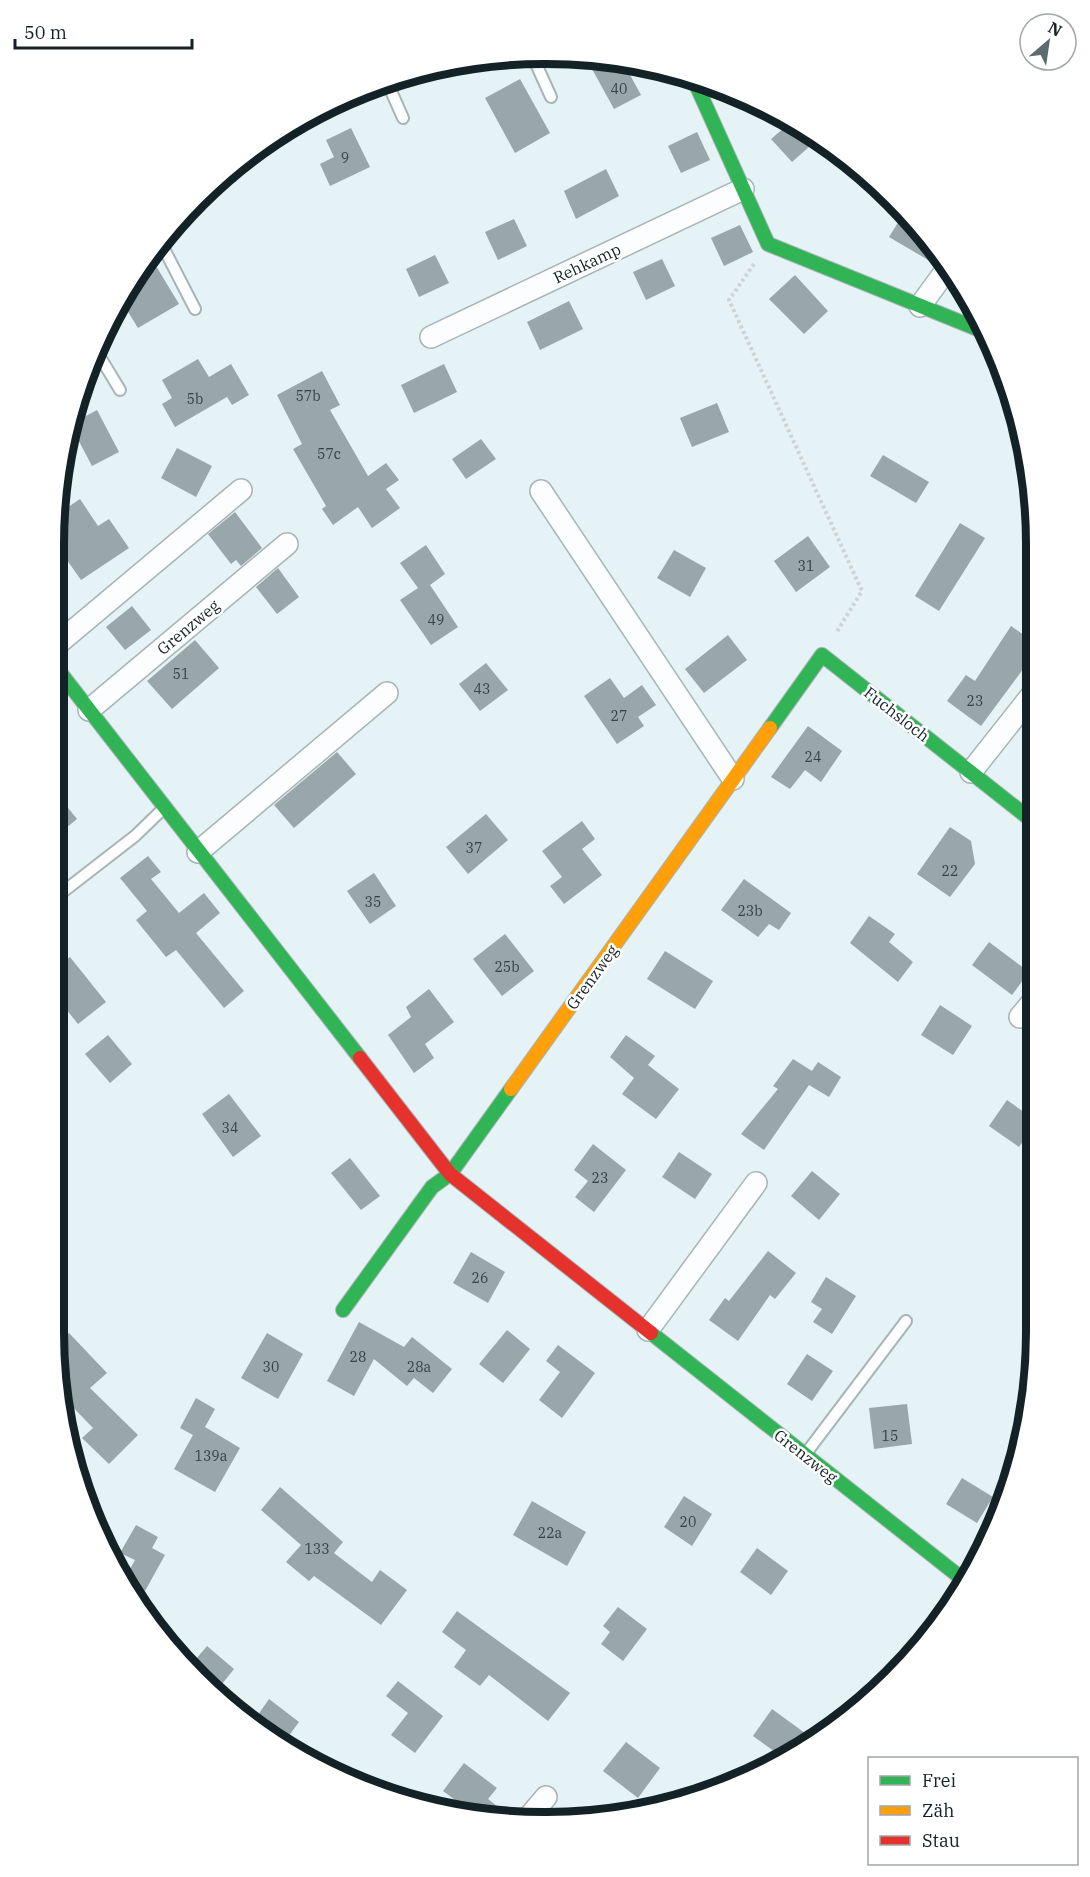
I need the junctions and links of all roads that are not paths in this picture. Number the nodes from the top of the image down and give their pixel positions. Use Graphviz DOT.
graph roads {
  1 [pos="536,65"];
  2 [pos="391,90"];
  3 [pos="698,90"];
  4 [pos="551,97"];
  5 [pos="403,118"];
  6 [pos="743,189"];
  7 [pos="165,251"];
  8 [pos="943,275"];
  9 [pos="920,306"];
  10 [pos="195,309"];
  11 [pos="973,327"];
  12 [pos="431,337"];
  13 [pos="102,359"];
  14 [pos="120,390"];
  15 [pos="241,490"];
  16 [pos="541,491"];
  17 [pos="287,544"];
  18 [pos="64,638"];
  19 [pos="822,655"];
  20 [pos="64,678"];
  21 [pos="387,693"];
  22 [pos="1026,702"];
  23 [pos="89,710"];
  24 [pos="971,772"];
  25 [pos="733,779"];
  26 [pos="164,808"];
  27 [pos="1026,815"];
  28 [pos="198,852"];
  29 [pos="64,891"];
  30 [pos="1026,1010"];
  31 [pos="1020,1017"];
  32 [pos="450,1174"];
  33 [pos="756,1183"];
  34 [pos="343,1310"];
  35 [pos="906,1321"];
  36 [pos="648,1330"];
  37 [pos="805,1455"];
  38 [pos="959,1576"];
  39 [pos="546,1797"];
  40 [pos="534,1812"];
  1 -- 4 [label="lane"];
  2 -- 5 [label="lane"];
  3 -- 6 [label="street"];
  6 -- 9 [label="street"];
  6 -- 12 [label="street, Rehkamp"];
  7 -- 10 [label="lane"];
  8 -- 9 [label="street"];
  9 -- 11 [label="street"];
  13 -- 14 [label="lane"];
  15 -- 18 [label="street"];
  16 -- 25 [label="street"];
  17 -- 23 [label="street, Grenzweg"];
  19 -- 24 [label="street, Fuchsloch"];
  19 -- 25 [label="street, Grenzweg"];
  20 -- 23 [label="street, Grenzweg"];
  21 -- 28 [label="street"];
  22 -- 24 [label="street"];
  23 -- 26 [label="street, Grenzweg"];
  24 -- 27 [label="street, Fuchsloch"];
  25 -- 32 [label="street, Grenzweg"];
  26 -- 28 [label="street, Grenzweg"];
  26 -- 29 [label="lane"];
  28 -- 32 [label="street, Grenzweg"];
  30 -- 31 [label="street"];
  32 -- 34 [label="street, Grenzweg"];
  32 -- 36 [label="street, Grenzweg"];
  33 -- 36 [label="street"];
  35 -- 37 [label="lane"];
  36 -- 37 [label="street, Grenzweg"];
  37 -- 38 [label="street, Grenzweg"];
  39 -- 40 [label="street"];
}
